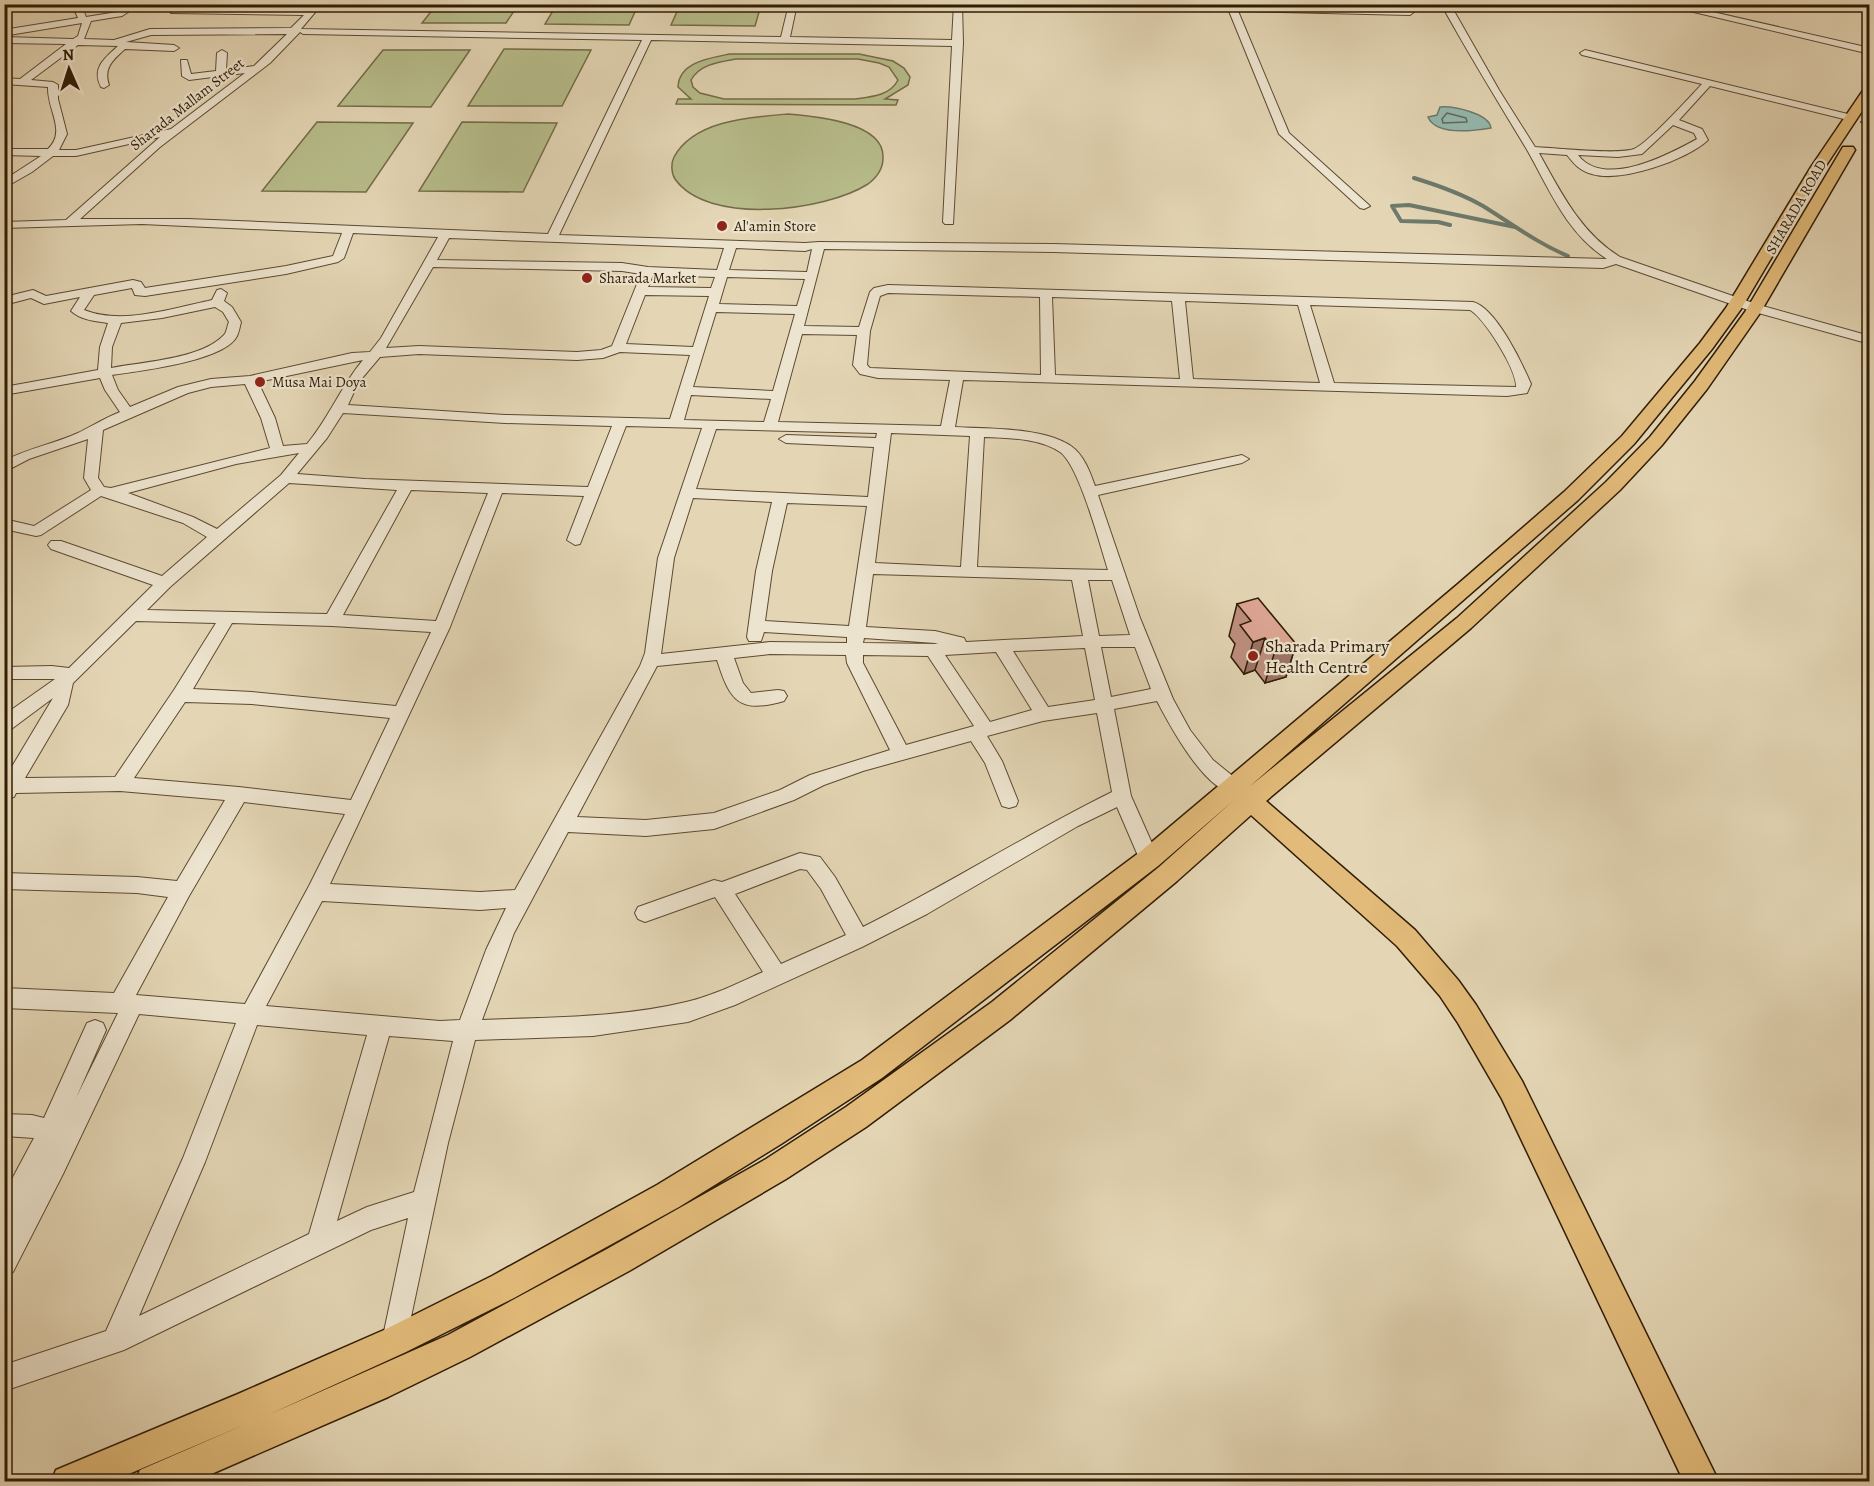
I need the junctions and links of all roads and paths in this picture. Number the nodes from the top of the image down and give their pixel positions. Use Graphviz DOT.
graph roads {
  1 [pos="76,4"];
  2 [pos="136,4"];
  3 [pos="326,4"];
  4 [pos="793,4"];
  5 [pos="958,4"];
  6 [pos="1006,4"];
  7 [pos="1445,4"];
  8 [pos="1664,4"];
  9 [pos="178,8"];
  10 [pos="315,8"];
  11 [pos="1232,8"];
  12 [pos="1410,12"];
  13 [pos="166,17"];
  14 [pos="85,20"];
  15 [pos="158,24"];
  16 [pos="300,31"];
  17 [pos="150,32"];
  18 [pos="4,33"];
  19 [pos="648,38"];
  20 [pos="4,40"];
  21 [pos="785,40"];
  22 [pos="19,41"];
  23 [pos="77,41"];
  24 [pos="958,43"];
  25 [pos="123,44"];
  26 [pos="174,48"];
  27 [pos="4,51"];
  28 [pos="1869,51"];
  29 [pos="222,52"];
  30 [pos="1585,53"];
  31 [pos="184,62"];
  32 [pos="257,69"];
  33 [pos="221,73"];
  34 [pos="4,81"];
  35 [pos="24,81"];
  36 [pos="1707,84"];
  37 [pos="104,85"];
  38 [pos="1869,89"];
  39 [pos="1671,121"];
  40 [pos="1862,122"];
  41 [pos="173,132"];
  42 [pos="1533,150"];
  43 [pos="4,152"];
  44 [pos="1570,152"];
  45 [pos="49,154"];
  46 [pos="4,185"];
  47 [pos="1365,206"];
  48 [pos="4,220"];
  49 [pos="77,220"];
  50 [pos="949,222"];
  51 [pos="4,225"];
  52 [pos="349,229"];
  53 [pos="1781,230"];
  54 [pos="445,234"];
  55 [pos="554,234"];
  56 [pos="1798,235"];
  57 [pos="731,245"];
  58 [pos="819,245"];
  59 [pos="1610,262"];
  60 [pos="428,263"];
  61 [pos="648,271"];
  62 [pos="720,273"];
  63 [pos="812,276"];
  64 [pos="230,279"];
  65 [pos="90,291"];
  66 [pos="640,291"];
  67 [pos="716,292"];
  68 [pos="1046,293"];
  69 [pos="1178,297"];
  70 [pos="4,301"];
  71 [pos="217,302"];
  72 [pos="1303,302"];
  73 [pos="1745,307"];
  74 [pos="712,308"];
  75 [pos="803,309"];
  76 [pos="116,319"];
  77 [pos="797,330"];
  78 [pos="864,332"];
  79 [pos="1869,334"];
  80 [pos="1869,340"];
  81 [pos="618,348"];
  82 [pos="699,351"];
  83 [pos="376,354"];
  84 [pos="103,373"];
  85 [pos="957,378"];
  86 [pos="1048,379"];
  87 [pos="250,380"];
  88 [pos="1187,383"];
  89 [pos="1329,387"];
  90 [pos="4,391"];
  91 [pos="687,391"];
  92 [pos="778,395"];
  93 [pos="339,409"];
  94 [pos="128,413"];
  95 [pos="620,423"];
  96 [pos="675,425"];
  97 [pos="710,426"];
  98 [pos="770,426"];
  99 [pos="96,428"];
  100 [pos="947,431"];
  101 [pos="976,432"];
  102 [pos="884,436"];
  103 [pos="786,439"];
  104 [pos="311,448"];
  105 [pos="278,452"];
  106 [pos="1242,459"];
  107 [pos="6,464"];
  108 [pos="286,478"];
  109 [pos="407,485"];
  110 [pos="497,488"];
  111 [pos="105,492"];
  112 [pos="594,492"];
  113 [pos="1089,492"];
  114 [pos="687,493"];
  115 [pos="781,497"];
  116 [pos="875,502"];
  117 [pos="4,524"];
  118 [pos="217,536"];
  119 [pos="575,540"];
  120 [pos="56,545"];
  121 [pos="866,567"];
  122 [pos="969,572"];
  123 [pos="1079,575"];
  124 [pos="1119,575"];
  125 [pos="164,583"];
  126 [pos="132,615"];
  127 [pos="228,617"];
  128 [pos="332,620"];
  129 [pos="757,626"];
  130 [pos="442,627"];
  131 [pos="857,631"];
  132 [pos="1142,641"];
  133 [pos="1093,642"];
  134 [pos="1001,646"];
  135 [pos="978,647"];
  136 [pos="754,649"];
  137 [pos="854,649"];
  138 [pos="933,650"];
  139 [pos="723,652"];
  140 [pos="651,661"];
  141 [pos="4,673"];
  142 [pos="68,679"];
  143 [pos="1163,693"];
  144 [pos="180,695"];
  145 [pos="778,696"];
  146 [pos="1104,705"];
  147 [pos="402,713"];
  148 [pos="1043,714"];
  149 [pos="5,725"];
  150 [pos="981,732"];
  151 [pos="902,755"];
  152 [pos="120,784"];
  153 [pos="8,791"];
  154 [pos="239,794"];
  155 [pos="1242,794"];
  156 [pos="1122,796"];
  157 [pos="1009,801"];
  158 [pos="357,808"];
  159 [pos="563,824"];
  160 [pos="1149,859"];
  161 [pos="4,881"];
  162 [pos="182,890"];
  163 [pos="722,891"];
  164 [pos="316,892"];
  165 [pos="519,898"];
  166 [pos="645,913"];
  167 [pos="860,939"];
  168 [pos="777,976"];
  169 [pos="4,998"];
  170 [pos="127,1004"];
  171 [pos="251,1013"];
  172 [pos="381,1025"];
  173 [pos="96,1030"];
  174 [pos="466,1031"];
  175 [pos="4,1125"];
  176 [pos="50,1131"];
  177 [pos="424,1201"];
  178 [pos="4,1219"];
  179 [pos="319,1243"];
  180 [pos="4,1263"];
  181 [pos="115,1341"];
  182 [pos="395,1341"];
  183 [pos="4,1378"];
  184 [pos="68,1482"];
  185 [pos="152,1482"];
  186 [pos="1702,1482"];
  1 -- 14 [label="street"];
  2 -- 14 [label="street"];
  3 -- 16 [label="street, Sharada Mallam Street"];
  4 -- 21 [label="street"];
  5 -- 24 [label="street"];
  6 -- 11 [label="street"];
  7 -- 42 [label="street"];
  8 -- 28 [label="street"];
  9 -- 10 [label="street"];
  9 -- 13 [label="street"];
  10 -- 16 [label="street, Sharada Mallam Street"];
  11 -- 12 [label="street"];
  11 -- 47 [label="street"];
  14 -- 18 [label="street"];
  14 -- 23 [label="street"];
  15 -- 17 [label="street"];
  16 -- 17 [label="street"];
  16 -- 19 [label="street"];
  16 -- 32 [label="street, Sharada Mallam Street"];
  16 -- 49 [label="street, Sharada Mallam Street"];
  17 -- 25 [label="street"];
  19 -- 21 [label="street"];
  19 -- 55 [label="street"];
  20 -- 22 [label="street"];
  21 -- 24 [label="street"];
  22 -- 23 [label="street"];
  22 -- 27 [label="street"];
  23 -- 25 [label="street"];
  23 -- 35 [label="street"];
  24 -- 50 [label="street"];
  25 -- 26 [label="street"];
  25 -- 37 [label="street"];
  29 -- 33 [label="street"];
  30 -- 36 [label="street"];
  31 -- 33 [label="street"];
  32 -- 33 [label="street"];
  32 -- 41 [label="street, Sharada Mallam Street"];
  34 -- 35 [label="street"];
  35 -- 45 [label="street"];
  36 -- 39 [label="street"];
  36 -- 40 [label="street"];
  38 -- 40 [label="main road"];
  39 -- 44 [label="street"];
  39 -- 44 [label="street"];
  40 -- 53 [label="main road"];
  40 -- 56 [label="main road, SHARADA ROAD"];
  41 -- 45 [label="street"];
  41 -- 49 [label="street, Sharada Mallam Street"];
  42 -- 44 [label="street"];
  42 -- 59 [label="street"];
  43 -- 45 [label="street"];
  45 -- 46 [label="street"];
  48 -- 49 [label="street"];
  49 -- 51 [label="street"];
  49 -- 52 [label="street"];
  49 -- 55 [label="street"];
  52 -- 54 [label="street"];
  52 -- 64 [label="street"];
  53 -- 56 [label="main road"];
  53 -- 73 [label="main road"];
  54 -- 57 [label="street"];
  54 -- 60 [label="street"];
  55 -- 58 [label="street"];
  56 -- 73 [label="main road, SHARADA ROAD"];
  57 -- 58 [label="street"];
  57 -- 62 [label="street"];
  58 -- 59 [label="street"];
  58 -- 63 [label="street"];
  59 -- 73 [label="street"];
  60 -- 61 [label="street"];
  60 -- 83 [label="street"];
  61 -- 62 [label="street"];
  61 -- 66 [label="street"];
  62 -- 63 [label="street"];
  62 -- 67 [label="street"];
  63 -- 75 [label="street"];
  64 -- 65 [label="street"];
  64 -- 71 [label="street"];
  65 -- 70 [label="street"];
  65 -- 76 [label="street"];
  66 -- 67 [label="street"];
  66 -- 81 [label="street"];
  67 -- 74 [label="street"];
  68 -- 69 [label="street"];
  68 -- 78 [label="street"];
  68 -- 86 [label="street"];
  69 -- 72 [label="street"];
  69 -- 88 [label="street"];
  71 -- 76 [label="street"];
  71 -- 84 [label="street"];
  72 -- 89 [label="street"];
  72 -- 89 [label="street"];
  73 -- 79 [label="street"];
  73 -- 80 [label="street"];
  73 -- 155 [label="main road"];
  74 -- 75 [label="street"];
  74 -- 82 [label="street"];
  75 -- 77 [label="street"];
  76 -- 84 [label="street"];
  77 -- 78 [label="street"];
  77 -- 92 [label="street"];
  78 -- 85 [label="street"];
  81 -- 82 [label="street"];
  81 -- 83 [label="street"];
  82 -- 91 [label="street"];
  83 -- 87 [label="street"];
  83 -- 93 [label="street"];
  84 -- 90 [label="street"];
  84 -- 94 [label="street"];
  85 -- 86 [label="street"];
  85 -- 100 [label="street"];
  86 -- 88 [label="street"];
  87 -- 94 [label="street"];
  87 -- 105 [label="street"];
  88 -- 89 [label="street"];
  91 -- 92 [label="street"];
  91 -- 96 [label="street"];
  92 -- 98 [label="street"];
  93 -- 95 [label="street"];
  93 -- 104 [label="street"];
  94 -- 99 [label="street"];
  95 -- 96 [label="street"];
  95 -- 112 [label="street"];
  96 -- 97 [label="street"];
  97 -- 98 [label="street"];
  97 -- 114 [label="street"];
  98 -- 102 [label="street"];
  99 -- 107 [label="street"];
  99 -- 111 [label="street"];
  100 -- 101 [label="street"];
  100 -- 102 [label="street"];
  101 -- 113 [label="street"];
  101 -- 122 [label="street"];
  102 -- 103 [label="street"];
  102 -- 116 [label="street"];
  104 -- 105 [label="street"];
  104 -- 108 [label="street"];
  105 -- 111 [label="street"];
  106 -- 113 [label="street"];
  108 -- 109 [label="street"];
  108 -- 118 [label="street"];
  109 -- 110 [label="street"];
  109 -- 128 [label="street"];
  110 -- 112 [label="street"];
  110 -- 130 [label="street"];
  111 -- 117 [label="street"];
  111 -- 118 [label="street"];
  112 -- 119 [label="street"];
  113 -- 124 [label="street"];
  114 -- 115 [label="street"];
  114 -- 140 [label="street"];
  115 -- 116 [label="street"];
  115 -- 129 [label="street"];
  116 -- 121 [label="street"];
  118 -- 125 [label="street"];
  120 -- 125 [label="street"];
  121 -- 122 [label="street"];
  121 -- 131 [label="street"];
  122 -- 123 [label="street"];
  123 -- 124 [label="street"];
  123 -- 133 [label="street"];
  124 -- 132 [label="street"];
  125 -- 126 [label="street"];
  126 -- 127 [label="street"];
  126 -- 142 [label="street"];
  127 -- 128 [label="street"];
  127 -- 144 [label="street"];
  128 -- 130 [label="street"];
  129 -- 131 [label="street"];
  129 -- 136 [label="street"];
  130 -- 147 [label="street"];
  131 -- 135 [label="street"];
  131 -- 137 [label="street"];
  132 -- 133 [label="street"];
  132 -- 143 [label="street"];
  133 -- 134 [label="street"];
  133 -- 146 [label="street"];
  134 -- 135 [label="street"];
  134 -- 148 [label="street"];
  135 -- 138 [label="street"];
  136 -- 137 [label="street"];
  136 -- 139 [label="street"];
  137 -- 138 [label="street"];
  137 -- 151 [label="street"];
  138 -- 150 [label="street"];
  139 -- 140 [label="street"];
  139 -- 145 [label="street"];
  140 -- 159 [label="street"];
  141 -- 142 [label="street"];
  142 -- 149 [label="street"];
  142 -- 153 [label="street"];
  143 -- 146 [label="street"];
  143 -- 155 [label="street"];
  144 -- 147 [label="street"];
  144 -- 152 [label="street"];
  146 -- 148 [label="street"];
  146 -- 156 [label="street"];
  147 -- 158 [label="street"];
  148 -- 150 [label="street"];
  150 -- 151 [label="street"];
  150 -- 157 [label="street"];
  151 -- 159 [label="street"];
  152 -- 153 [label="street"];
  152 -- 154 [label="street"];
  154 -- 158 [label="street"];
  154 -- 162 [label="street"];
  155 -- 160 [label="main road"];
  155 -- 185 [label="main road"];
  155 -- 186 [label="main road"];
  156 -- 160 [label="street"];
  156 -- 167 [label="street"];
  158 -- 164 [label="street"];
  159 -- 165 [label="street"];
  160 -- 182 [label="main road"];
  161 -- 162 [label="street"];
  162 -- 170 [label="street"];
  163 -- 166 [label="street"];
  163 -- 167 [label="street"];
  163 -- 168 [label="street"];
  164 -- 165 [label="street"];
  164 -- 171 [label="street"];
  165 -- 174 [label="street"];
  167 -- 168 [label="street"];
  168 -- 174 [label="street"];
  169 -- 170 [label="street"];
  170 -- 171 [label="street"];
  170 -- 180 [label="street"];
  171 -- 172 [label="street"];
  171 -- 181 [label="street"];
  172 -- 174 [label="street"];
  172 -- 179 [label="street"];
  173 -- 176 [label="street"];
  174 -- 177 [label="street"];
  175 -- 176 [label="street"];
  176 -- 178 [label="street"];
  177 -- 179 [label="street"];
  177 -- 182 [label="street"];
  179 -- 181 [label="street"];
  181 -- 183 [label="street"];
  182 -- 184 [label="main road"];
}
